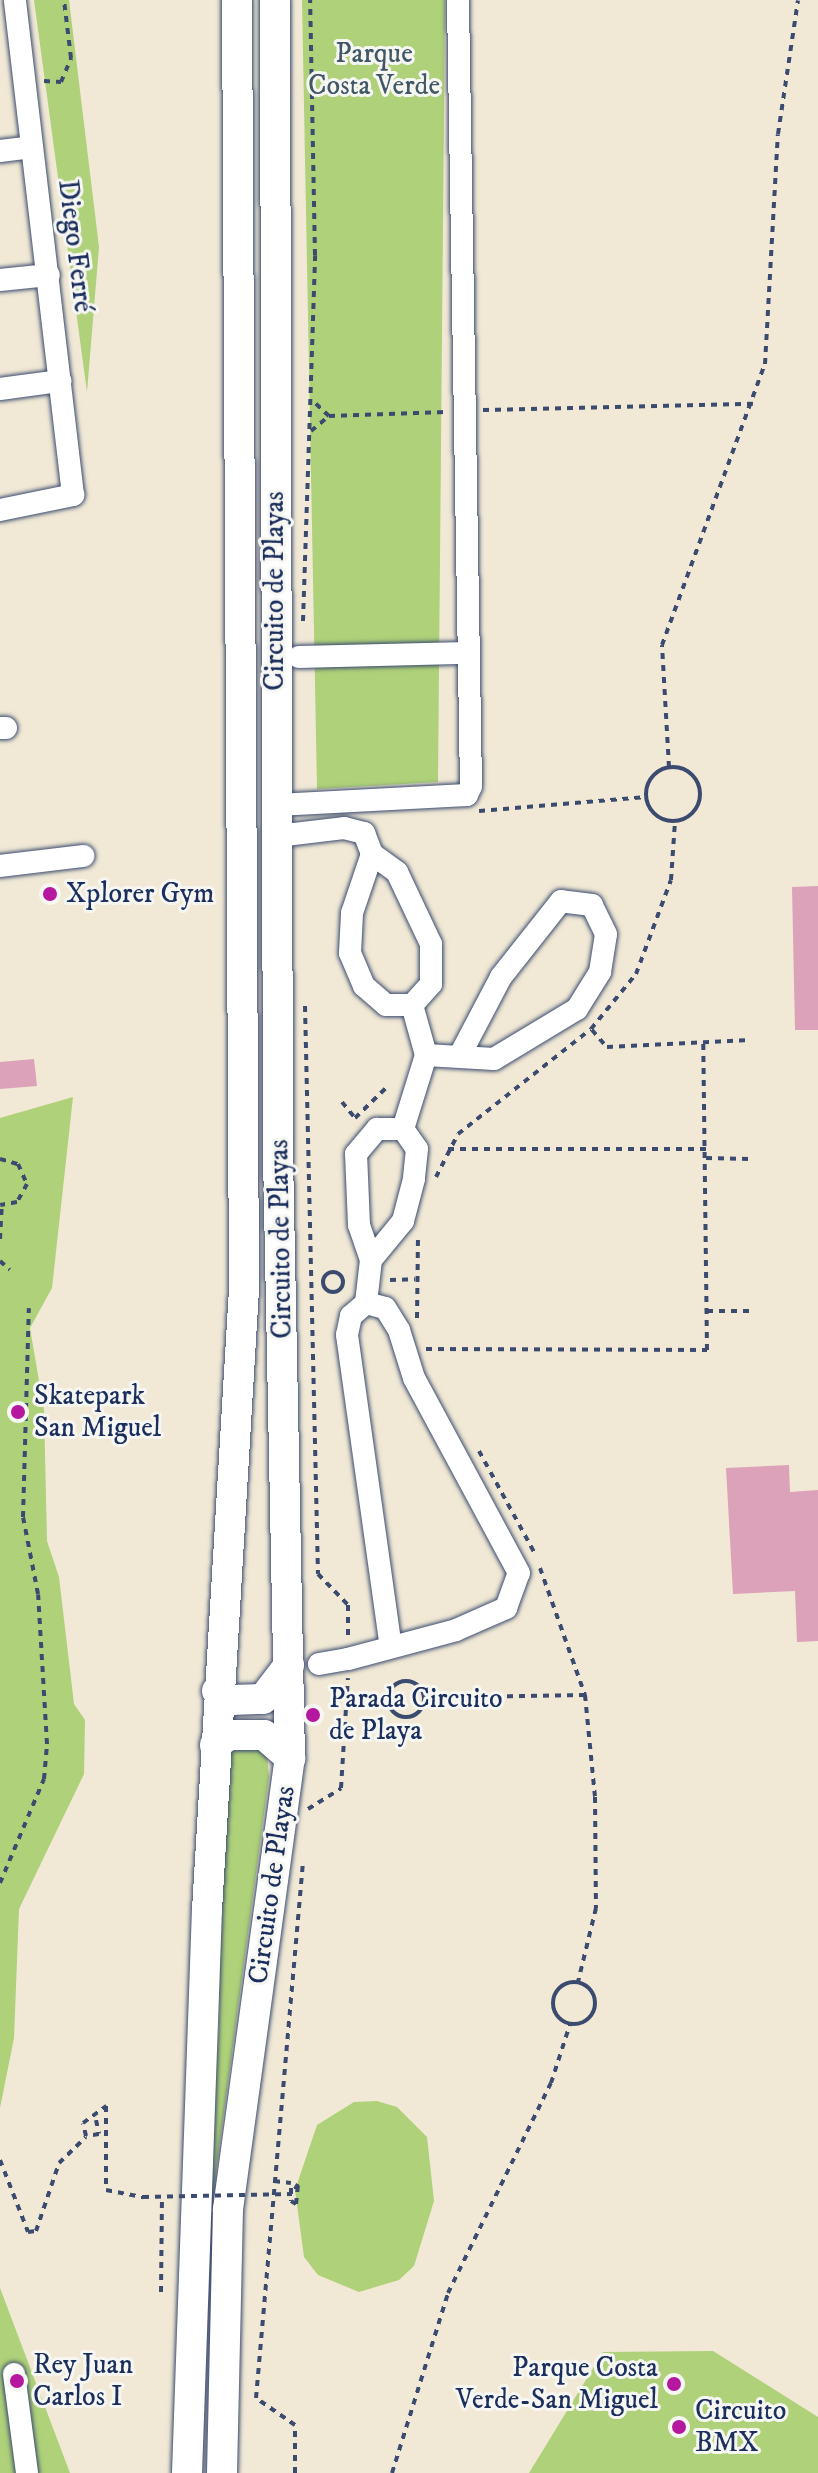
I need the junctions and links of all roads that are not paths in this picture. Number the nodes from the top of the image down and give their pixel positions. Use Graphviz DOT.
graph roads {
  1 [pos="15,0"];
  2 [pos="237,0"];
  3 [pos="275,0"];
  4 [pos="458,0"];
  5 [pos="32,147"];
  6 [pos="0,151"];
  7 [pos="49,275"];
  8 [pos="0,280"];
  9 [pos="60,381"];
  10 [pos="0,389"];
  11 [pos="0,510"];
  12 [pos="467,653"];
  13 [pos="299,657"];
  14 [pos="277,805"];
  15 [pos="277,836"];
  16 [pos="372,854"];
  17 [pos="83,856"];
  18 [pos="0,866"];
  19 [pos="412,1005"];
  20 [pos="426,1055"];
  21 [pos="460,1055"];
  22 [pos="403,1129"];
  23 [pos="371,1260"];
  24 [pos="366,1303"];
  25 [pos="391,1647"];
  26 [pos="305,1663"];
  27 [pos="217,1691"];
  28 [pos="215,1745"];
  29 [pos="290,1758"];
  30 [pos="14,2374"];
  31 [pos="27,2473"];
  32 [pos="187,2473"];
  33 [pos="222,2473"];
  1 -- 5 [label="street, Diego Ferré"];
  2 -- 27 [label="highway, Circuito de Playas"];
  3 -- 14 [label="highway, Circuito de Playas"];
  4 -- 12 [label="street"];
  5 -- 6 [label="street"];
  5 -- 7 [label="street, Diego Ferré"];
  7 -- 8 [label="street"];
  7 -- 9 [label="street, Diego Ferré"];
  9 -- 10 [label="street"];
  9 -- 11 [label="street, Diego Ferré"];
  12 -- 13 [label="street"];
  12 -- 14 [label="street"];
  14 -- 15 [label="highway, Circuito de Playas"];
  15 -- 16 [label="street"];
  15 -- 26 [label="highway, Circuito de Playas"];
  16 -- 19 [label="street"];
  16 -- 19 [label="street"];
  17 -- 18 [label="street"];
  19 -- 20 [label="street"];
  20 -- 21 [label="street"];
  20 -- 22 [label="street"];
  21 -- 21 [label="street"];
  22 -- 23 [label="street"];
  22 -- 23 [label="street"];
  23 -- 24 [label="street"];
  24 -- 25 [label="street"];
  24 -- 25 [label="street"];
  25 -- 26 [label="street"];
  26 -- 27 [label="highway"];
  26 -- 29 [label="highway, Circuito de Playas"];
  27 -- 28 [label="highway, Circuito de Playas"];
  28 -- 29 [label="highway"];
  28 -- 32 [label="highway, Circuito de Playas"];
  29 -- 33 [label="highway, Circuito de Playas"];
  30 -- 31 [label="street"];
}
